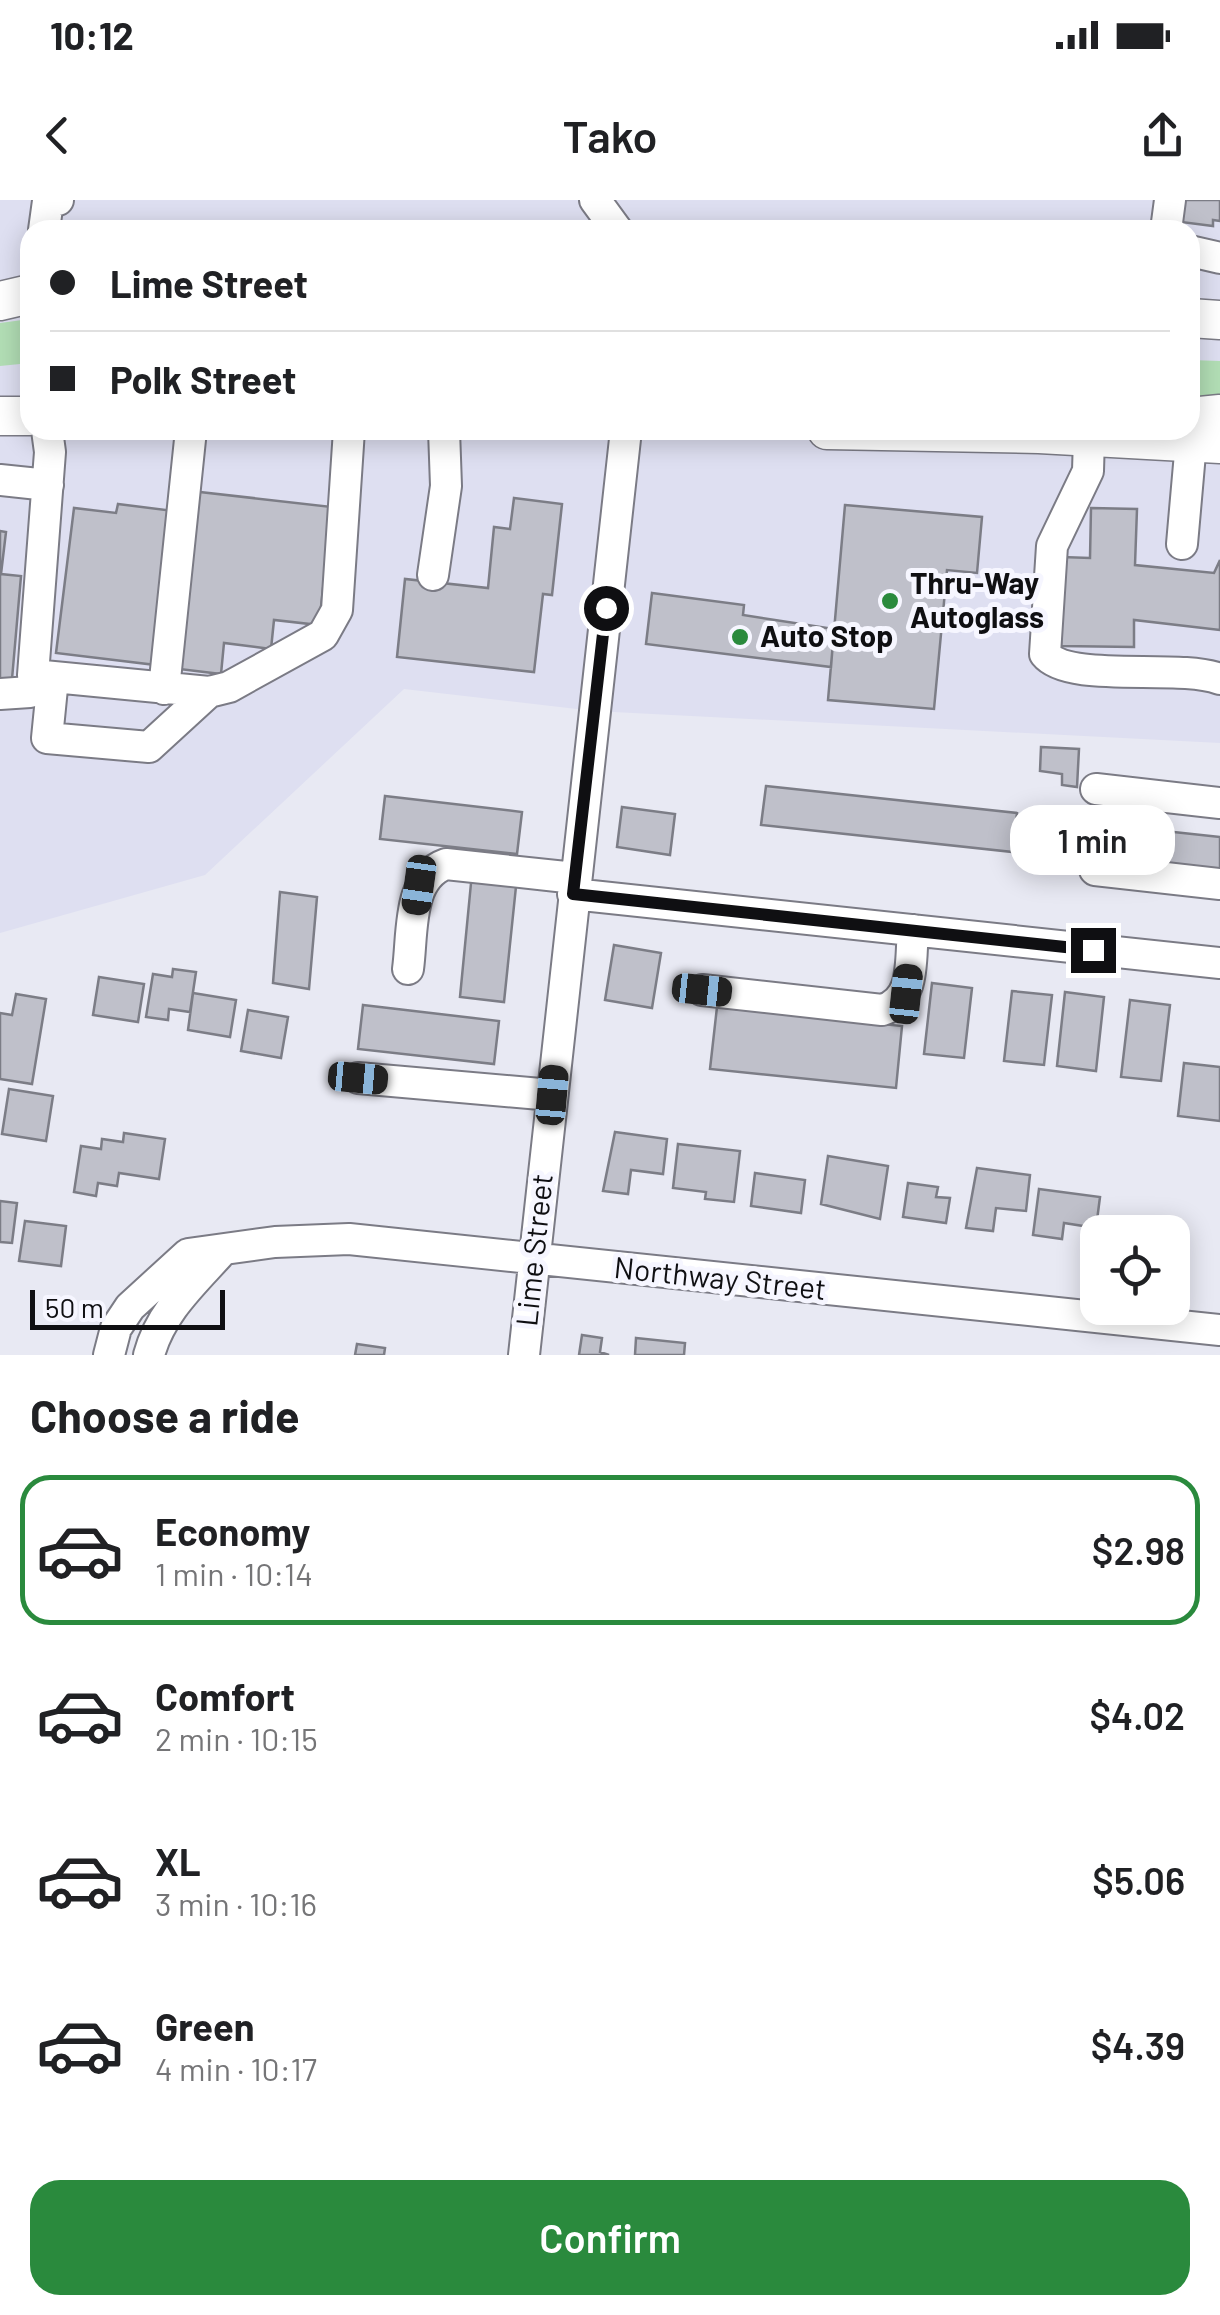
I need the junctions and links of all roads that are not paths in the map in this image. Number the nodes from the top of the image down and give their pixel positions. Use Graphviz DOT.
graph roads {
  1 [pos="58,200"];
  2 [pos="45,220"];
  3 [pos="1220,414"];
  4 [pos="1200,434"];
  5 [pos="47,440"];
  6 [pos="191,440"];
  7 [pos="348,440"];
  8 [pos="444,440"];
  9 [pos="625,440"];
  10 [pos="1071,440"];
  11 [pos="1199,440"];
  12 [pos="0,480"];
  13 [pos="48,484"];
  14 [pos="1182,544"];
  15 [pos="433,575"];
  16 [pos="52,678"];
  17 [pos="1220,679"];
  18 [pos="164,689"];
  19 [pos="209,692"];
  20 [pos="0,694"];
  21 [pos="1096,789"];
  22 [pos="1220,803"];
  23 [pos="1095,870"];
  24 [pos="1220,884"];
  25 [pos="574,886"];
  26 [pos="914,930"];
  27 [pos="1220,963"];
  28 [pos="408,969"];
  29 [pos="702,990"];
  30 [pos="358,1078"];
  31 [pos="552,1095"];
  32 [pos="220,1252"];
  33 [pos="534,1259"];
  34 [pos="130,1307"];
  35 [pos="1220,1330"];
  36 [pos="152,1344"];
  37 [pos="109,1355"];
  38 [pos="524,1355"];
  1 -- 2 [label="street"];
  3 -- 4 [label="main road"];
  5 -- 13 [label="street"];
  6 -- 18 [label="street"];
  7 -- 19 [label="street"];
  8 -- 15 [label="street"];
  9 -- 25 [label="street, Lime Street"];
  10 -- 17 [label="street"];
  11 -- 14 [label="street"];
  12 -- 13 [label="street"];
  13 -- 16 [label="street"];
  16 -- 18 [label="street"];
  16 -- 19 [label="street"];
  16 -- 20 [label="street"];
  18 -- 19 [label="street"];
  21 -- 22 [label="street"];
  23 -- 24 [label="street"];
  25 -- 26 [label="street"];
  25 -- 28 [label="street"];
  25 -- 31 [label="street, Lime Street"];
  26 -- 27 [label="street"];
  26 -- 29 [label="street"];
  30 -- 31 [label="street"];
  31 -- 33 [label="street, Lime Street"];
  32 -- 33 [label="street, Northway Street"];
  32 -- 34 [label="street, Northway Street"];
  32 -- 36 [label="street"];
  33 -- 35 [label="street, Northway Street"];
  33 -- 38 [label="street, Lime Street"];
  34 -- 36 [label="street"];
  34 -- 37 [label="street"];
}
